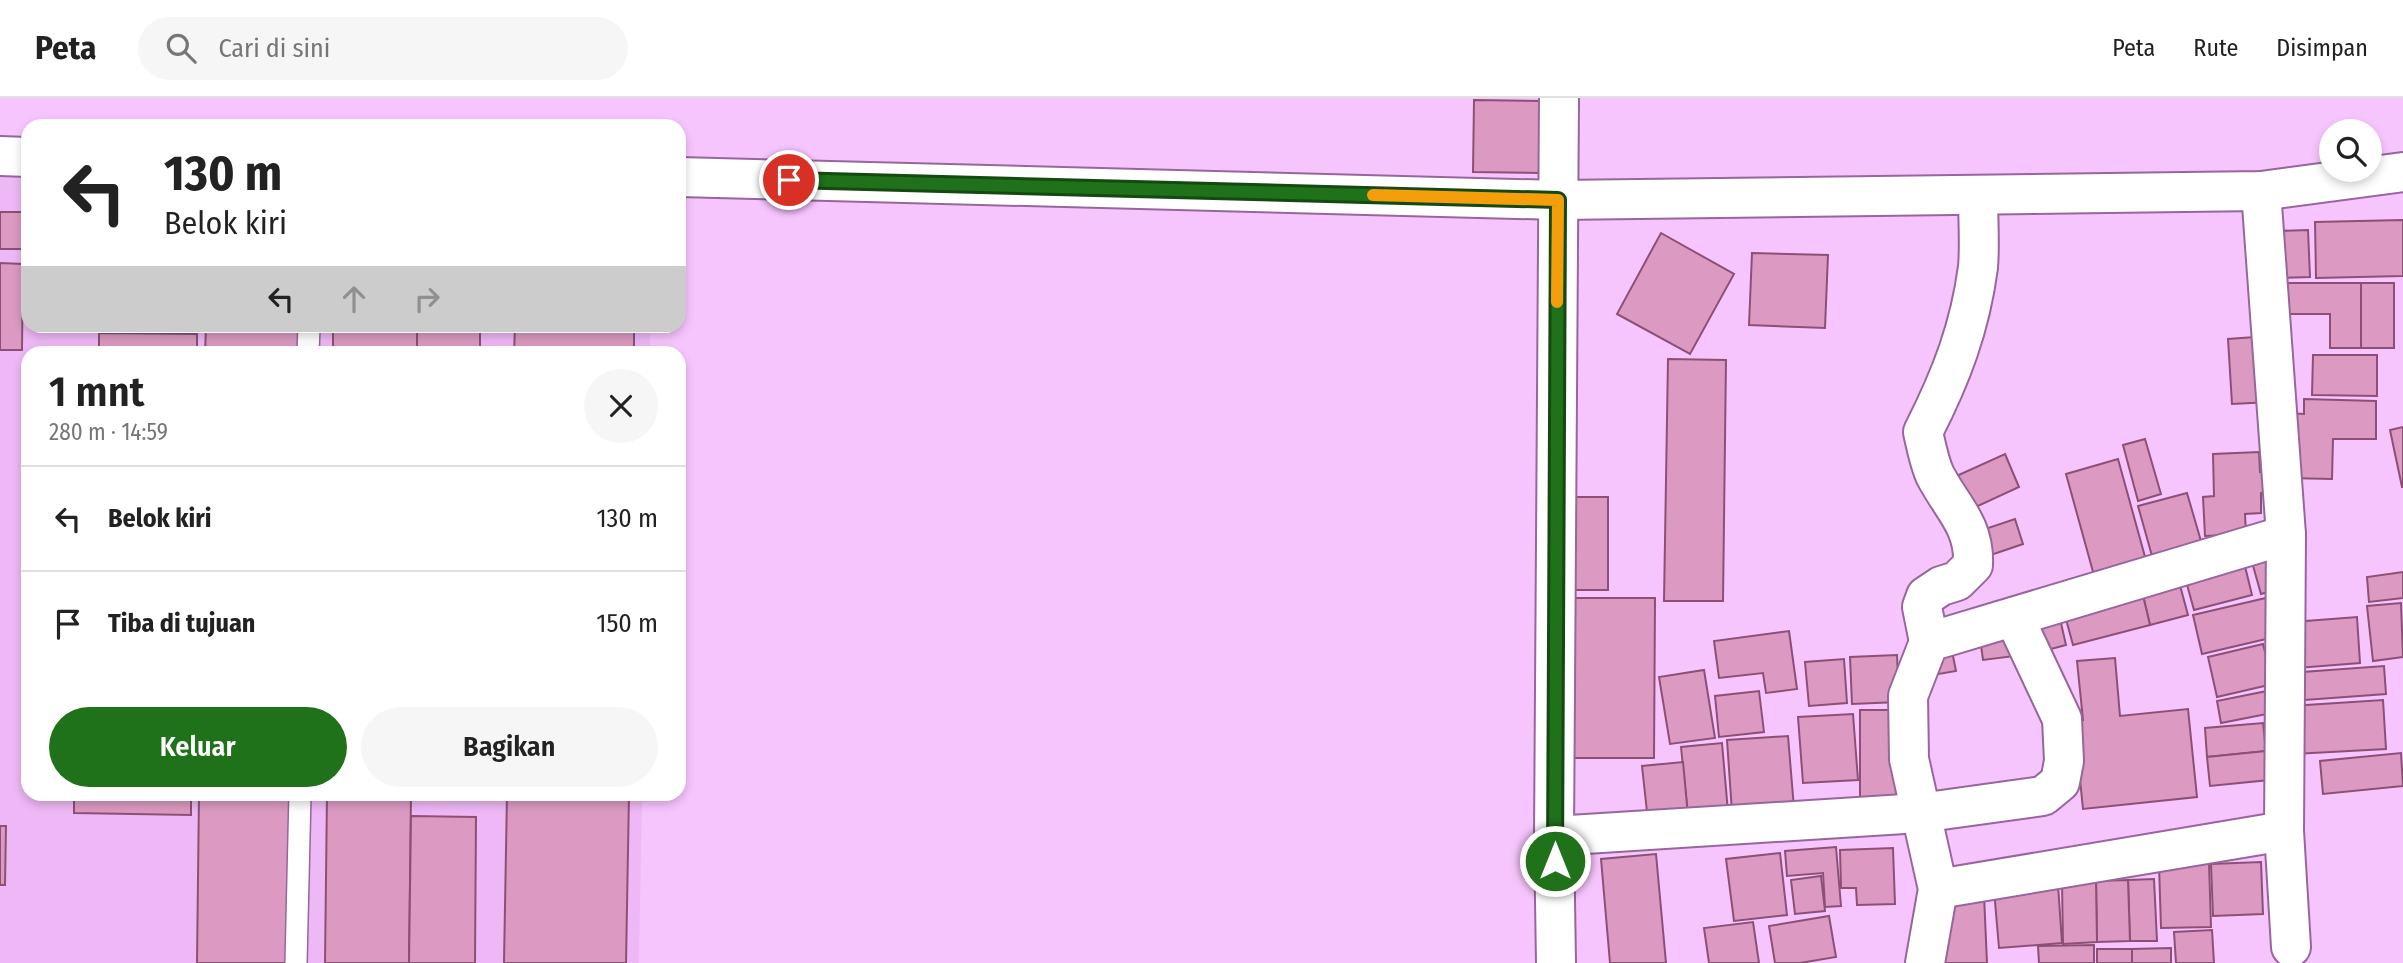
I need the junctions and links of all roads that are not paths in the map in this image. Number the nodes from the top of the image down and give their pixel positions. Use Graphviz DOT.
graph roads {
  1 [pos="1559,98"];
  2 [pos="0,156"];
  3 [pos="21,157"];
  4 [pos="2403,172"];
  5 [pos="686,177"];
  6 [pos="2261,191"];
  7 [pos="1978,196"];
  8 [pos="1558,200"];
  9 [pos="2286,535"];
  10 [pos="2014,617"];
  11 [pos="1929,642"];
  12 [pos="299,801"];
  13 [pos="1920,813"];
  14 [pos="2284,831"];
  15 [pos="1554,836"];
  16 [pos="1938,889"];
  17 [pos="2291,947"];
  18 [pos="296,963"];
  19 [pos="1556,963"];
  20 [pos="1924,963"];
  1 -- 8 [label="street"];
  2 -- 3 [label="street"];
  4 -- 6 [label="street"];
  5 -- 8 [label="street"];
  6 -- 7 [label="street"];
  6 -- 9 [label="street"];
  7 -- 8 [label="street"];
  7 -- 11 [label="street"];
  8 -- 15 [label="street"];
  9 -- 10 [label="street"];
  9 -- 14 [label="street"];
  10 -- 11 [label="street"];
  10 -- 13 [label="street"];
  11 -- 13 [label="street"];
  12 -- 18 [label="lane"];
  13 -- 15 [label="street"];
  13 -- 16 [label="street"];
  14 -- 16 [label="street"];
  14 -- 17 [label="street"];
  15 -- 19 [label="street"];
  16 -- 20 [label="street"];
}
